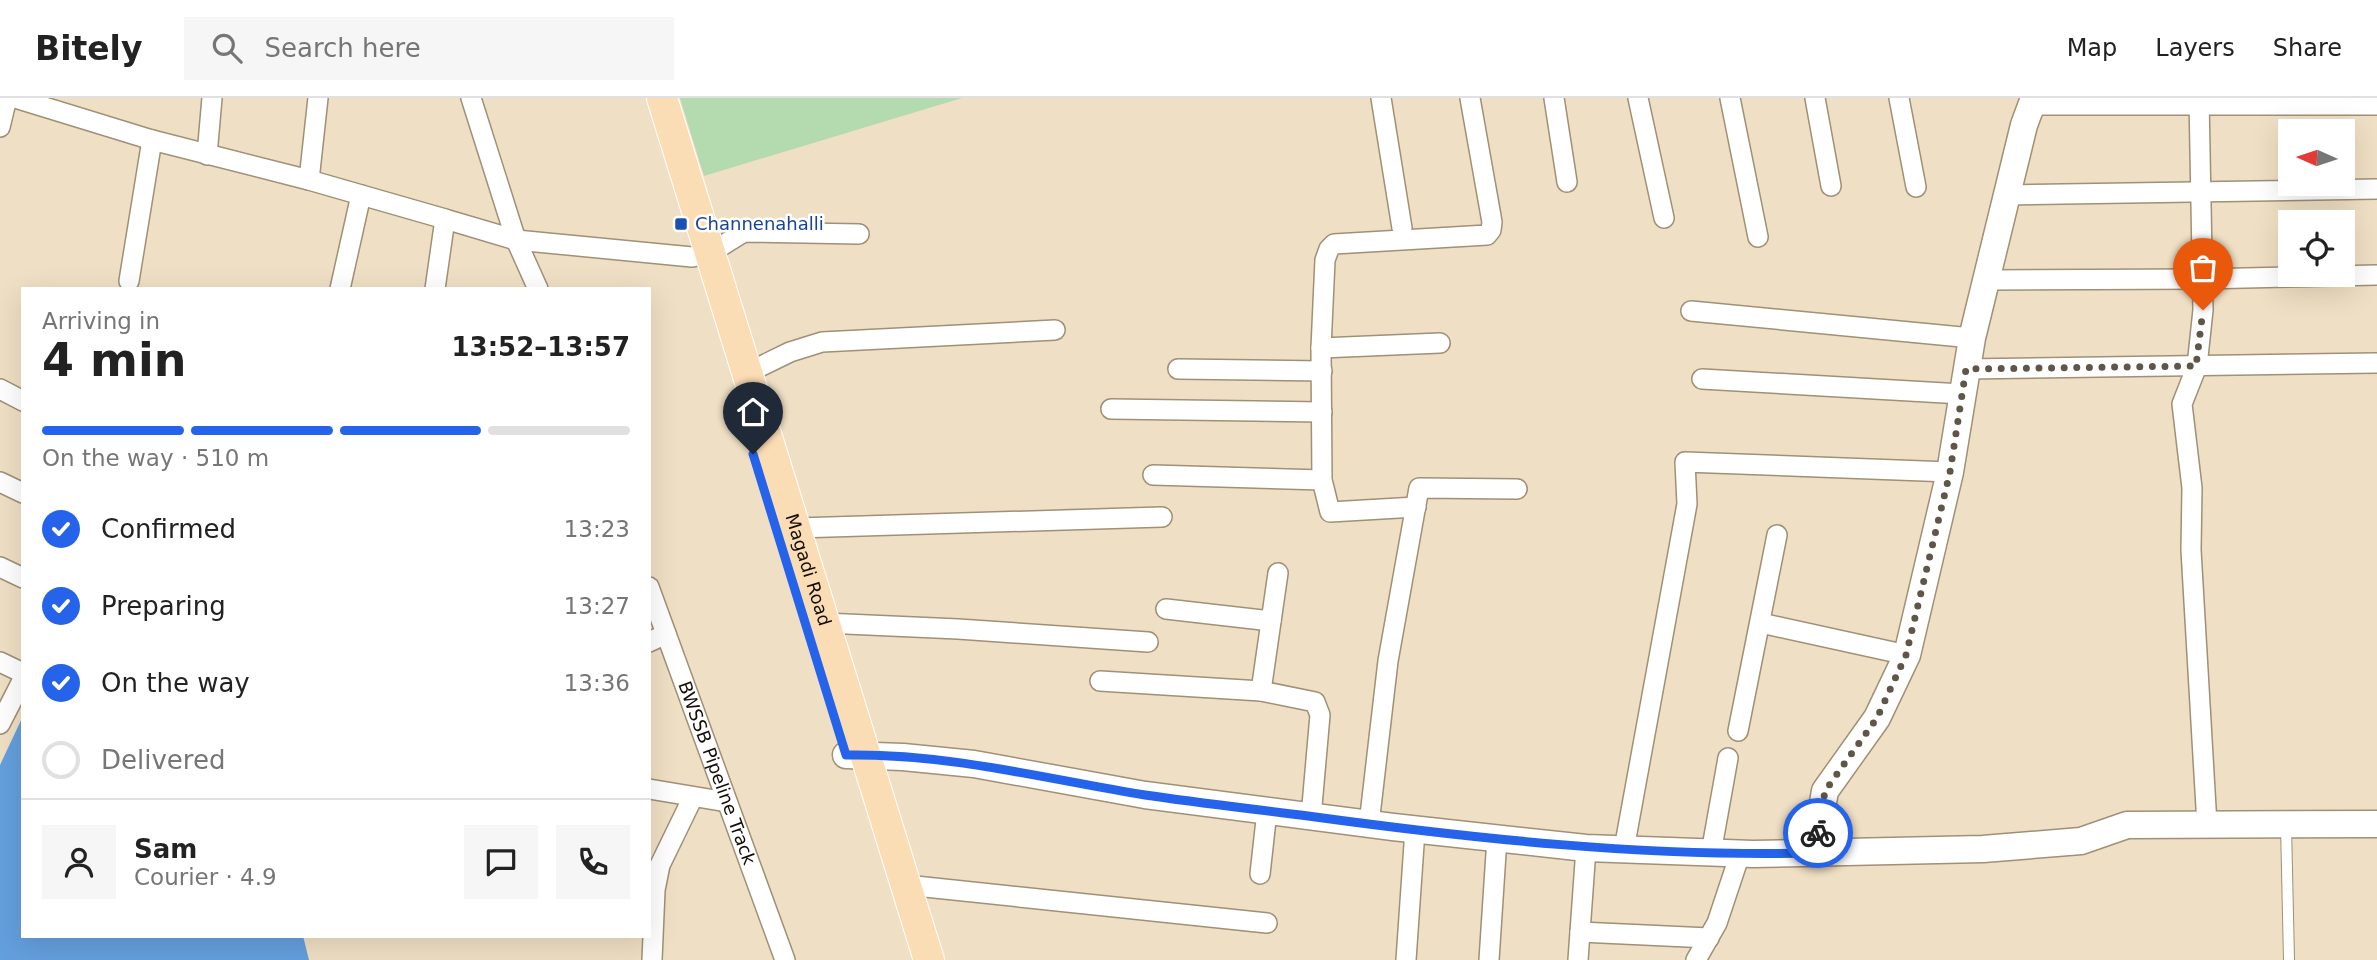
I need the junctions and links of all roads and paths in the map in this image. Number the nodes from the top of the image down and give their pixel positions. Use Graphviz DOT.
graph roads {
  1 [pos="7,98"];
  2 [pos="15,98"];
  3 [pos="212,98"];
  4 [pos="318,98"];
  5 [pos="471,98"];
  6 [pos="643,98"];
  7 [pos="662,98"];
  8 [pos="1381,98"];
  9 [pos="1470,98"];
  10 [pos="1554,98"];
  11 [pos="1638,98"];
  12 [pos="1730,98"];
  13 [pos="1815,98"];
  14 [pos="1899,98"];
  15 [pos="2033,101"];
  16 [pos="2199,101"];
  17 [pos="2377,106"];
  18 [pos="0,127"];
  19 [pos="152,140"];
  20 [pos="207,155"];
  21 [pos="310,180"];
  22 [pos="1567,182"];
  23 [pos="1831,186"];
  24 [pos="1916,187"];
  25 [pos="2377,189"];
  26 [pos="2201,193"];
  27 [pos="360,195"];
  28 [pos="2007,195"];
  29 [pos="1664,218"];
  30 [pos="445,219"];
  31 [pos="1402,228"];
  32 [pos="859,234"];
  33 [pos="1758,237"];
  34 [pos="516,240"];
  35 [pos="701,255"];
  36 [pos="2377,275"];
  37 [pos="2203,279"];
  38 [pos="1987,280"];
  39 [pos="129,281"];
  40 [pos="340,287"];
  41 [pos="435,287"];
  42 [pos="537,287"];
  43 [pos="1691,311"];
  44 [pos="1055,330"];
  45 [pos="1972,338"];
  46 [pos="1440,342"];
  47 [pos="1321,348"];
  48 [pos="2377,363"];
  49 [pos="2196,366"];
  50 [pos="1178,369"];
  51 [pos="1322,371"];
  52 [pos="747,373"];
  53 [pos="1702,379"];
  54 [pos="1964,382"];
  55 [pos="0,389"];
  56 [pos="21,400"];
  57 [pos="1111,409"];
  58 [pos="1322,412"];
  59 [pos="1950,472"];
  60 [pos="1153,475"];
  61 [pos="1322,480"];
  62 [pos="0,482"];
  63 [pos="1517,489"];
  64 [pos="21,492"];
  65 [pos="1416,507"];
  66 [pos="1162,517"];
  67 [pos="797,528"];
  68 [pos="1777,535"];
  69 [pos="0,567"];
  70 [pos="1278,573"];
  71 [pos="21,577"];
  72 [pos="651,598"];
  73 [pos="1166,609"];
  74 [pos="1271,621"];
  75 [pos="824,623"];
  76 [pos="1761,623"];
  77 [pos="658,638"];
  78 [pos="1148,642"];
  79 [pos="1906,655"];
  80 [pos="0,662"];
  81 [pos="21,675"];
  82 [pos="21,680"];
  83 [pos="1100,681"];
  84 [pos="1261,691"];
  85 [pos="0,724"];
  86 [pos="1738,731"];
  87 [pos="856,755"];
  88 [pos="1728,758"];
  89 [pos="651,789"];
  90 [pos="693,797"];
  91 [pos="727,802"];
  92 [pos="1266,811"];
  93 [pos="1311,817"];
  94 [pos="1369,824"];
  95 [pos="2377,824"];
  96 [pos="2207,825"];
  97 [pos="2286,825"];
  98 [pos="1415,830"];
  99 [pos="1497,838"];
  100 [pos="1586,848"];
  101 [pos="1624,849"];
  102 [pos="1711,853"];
  103 [pos="1815,853"];
  104 [pos="1740,854"];
  105 [pos="1260,874"];
  106 [pos="906,885"];
  107 [pos="1267,923"];
  108 [pos="1580,932"];
  109 [pos="1709,938"];
  110 [pos="652,960"];
  111 [pos="785,960"];
  112 [pos="909,960"];
  113 [pos="929,960"];
  114 [pos="1406,960"];
  115 [pos="1489,960"];
  116 [pos="1578,960"];
  117 [pos="1696,960"];
  118 [pos="2289,960"];
  1 -- 18 [label="street"];
  2 -- 19 [label="street"];
  3 -- 20 [label="street"];
  4 -- 21 [label="street"];
  5 -- 34 [label="street"];
  6 -- 35 [label="main road, Magadi Road"];
  7 -- 35 [label="main road, Magadi Road"];
  8 -- 31 [label="street"];
  9 -- 47 [label="street"];
  10 -- 22 [label="street"];
  11 -- 29 [label="street"];
  12 -- 33 [label="street"];
  13 -- 23 [label="street"];
  14 -- 24 [label="street"];
  15 -- 16 [label="street"];
  15 -- 28 [label="street"];
  16 -- 17 [label="street"];
  16 -- 26 [label="street"];
  19 -- 20 [label="street"];
  19 -- 39 [label="street"];
  20 -- 21 [label="street"];
  21 -- 27 [label="street"];
  25 -- 26 [label="street"];
  26 -- 28 [label="street"];
  26 -- 37 [label="street"];
  27 -- 30 [label="street"];
  27 -- 40 [label="street"];
  28 -- 38 [label="street"];
  30 -- 34 [label="street"];
  30 -- 41 [label="street"];
  32 -- 35 [label="street"];
  34 -- 35 [label="street"];
  34 -- 42 [label="street"];
  35 -- 52 [label="main road, Magadi Road"];
  35 -- 87 [label="main road, Magadi Road"];
  36 -- 37 [label="street"];
  37 -- 38 [label="street"];
  37 -- 49 [label="street"];
  38 -- 45 [label="street"];
  43 -- 45 [label="street"];
  44 -- 52 [label="street"];
  45 -- 54 [label="street"];
  46 -- 47 [label="street"];
  47 -- 51 [label="street"];
  48 -- 49 [label="street"];
  49 -- 54 [label="street"];
  49 -- 96 [label="street"];
  50 -- 51 [label="street"];
  51 -- 58 [label="street"];
  52 -- 67 [label="main road, Magadi Road"];
  53 -- 54 [label="street"];
  54 -- 59 [label="street"];
  55 -- 56 [label="street"];
  57 -- 58 [label="street"];
  58 -- 61 [label="street"];
  59 -- 79 [label="street"];
  59 -- 101 [label="street"];
  60 -- 61 [label="street"];
  61 -- 65 [label="street"];
  62 -- 64 [label="street"];
  63 -- 65 [label="street"];
  65 -- 94 [label="street"];
  66 -- 67 [label="street"];
  67 -- 75 [label="main road, Magadi Road"];
  68 -- 76 [label="street"];
  69 -- 71 [label="street"];
  70 -- 74 [label="street"];
  72 -- 77 [label="street, BWSSB Pipeline Track"];
  73 -- 74 [label="street"];
  74 -- 84 [label="street"];
  75 -- 78 [label="street"];
  75 -- 87 [label="main road, Magadi Road"];
  76 -- 79 [label="street"];
  76 -- 86 [label="street"];
  77 -- 91 [label="street, BWSSB Pipeline Track"];
  79 -- 103 [label="street"];
  80 -- 81 [label="street"];
  82 -- 85 [label="street"];
  83 -- 84 [label="street"];
  84 -- 93 [label="street"];
  87 -- 92 [label="street"];
  87 -- 106 [label="main road, Magadi Road"];
  87 -- 112 [label="main road, Magadi Road"];
  88 -- 102 [label="street"];
  89 -- 90 [label="street"];
  90 -- 91 [label="street"];
  90 -- 110 [label="street"];
  91 -- 111 [label="street, BWSSB Pipeline Track"];
  92 -- 93 [label="street"];
  92 -- 105 [label="street"];
  93 -- 94 [label="street"];
  94 -- 98 [label="street"];
  95 -- 97 [label="street"];
  96 -- 97 [label="street"];
  96 -- 103 [label="street"];
  97 -- 118 [label="lane"];
  98 -- 99 [label="street"];
  98 -- 114 [label="street"];
  99 -- 100 [label="street"];
  99 -- 115 [label="street"];
  100 -- 101 [label="street"];
  100 -- 108 [label="street"];
  101 -- 102 [label="street"];
  102 -- 104 [label="street"];
  103 -- 104 [label="street"];
  104 -- 109 [label="street"];
  106 -- 107 [label="street"];
  106 -- 113 [label="main road, Magadi Road"];
  108 -- 109 [label="street"];
  108 -- 116 [label="street"];
  109 -- 117 [label="street"];
}
